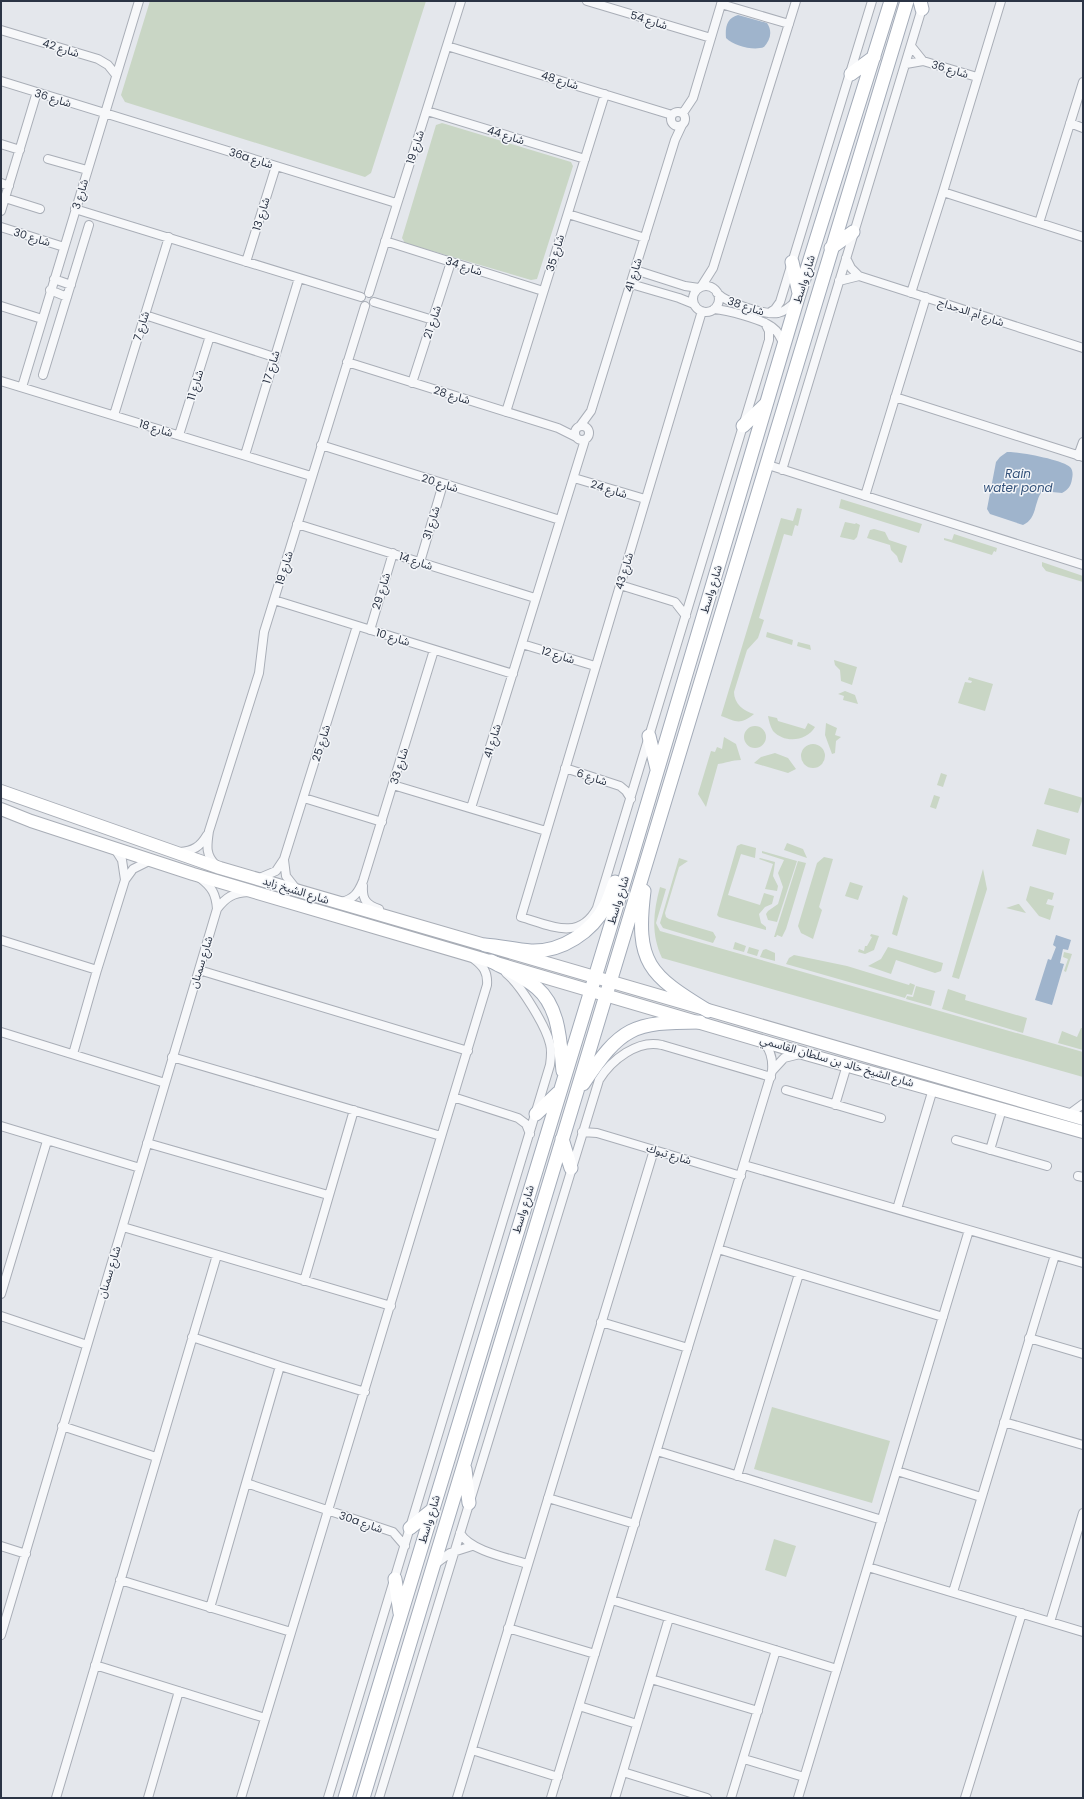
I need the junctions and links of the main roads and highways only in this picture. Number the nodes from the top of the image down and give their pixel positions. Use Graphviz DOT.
graph roads {
  1 [pos="891,1"];
  2 [pos="906,1"];
  3 [pos="874,57"];
  4 [pos="850,74"];
  5 [pos="853,232"];
  6 [pos="832,248"];
  7 [pos="792,262"];
  8 [pos="798,298"];
  9 [pos="767,403"];
  10 [pos="743,426"];
  11 [pos="649,736"];
  12 [pos="657,769"];
  13 [pos="1,791"];
  14 [pos="1,809"];
  15 [pos="631,859"];
  16 [pos="644,871"];
  17 [pos="485,945"];
  18 [pos="491,961"];
  19 [pos="594,977"];
  20 [pos="610,981"];
  21 [pos="590,990"];
  22 [pos="606,995"];
  23 [pos="704,1016"];
  24 [pos="564,1076"];
  25 [pos="559,1091"];
  26 [pos="575,1097"];
  27 [pos="536,1114"];
  28 [pos="1083,1119"];
  29 [pos="1082,1130"];
  30 [pos="562,1139"];
  31 [pos="571,1168"];
  32 [pos="458,1425"];
  33 [pos="465,1464"];
  34 [pos="469,1503"];
  35 [pos="451,1510"];
  36 [pos="432,1512"];
  37 [pos="410,1528"];
  38 [pos="395,1579"];
  39 [pos="409,1587"];
  40 [pos="400,1617"];
  41 [pos="405,1660"];
  42 [pos="345,1798"];
  43 [pos="363,1798"];
  1 -- 3 [label="main road, شارع واسط"];
  2 -- 6 [label="main road, شارع واسط"];
  3 -- 4 [label="main road"];
  3 -- 8 [label="main road, شارع واسط"];
  5 -- 6 [label="main road"];
  6 -- 16 [label="main road, شارع واسط"];
  7 -- 8 [label="main road"];
  8 -- 9 [label="main road, شارع واسط"];
  9 -- 10 [label="main road"];
  9 -- 12 [label="main road, شارع واسط"];
  11 -- 12 [label="main road"];
  12 -- 15 [label="main road, شارع واسط"];
  13 -- 17 [label="main road, شارع الشيخ زايد"];
  14 -- 18 [label="main road, شارع الشيخ زايد"];
  15 -- 17 [label="main road"];
  15 -- 19 [label="main road, شارع واسط"];
  16 -- 20 [label="main road, شارع واسط"];
  16 -- 23 [label="main road"];
  17 -- 19 [label="main road, شارع الشيخ زايد"];
  18 -- 21 [label="main road, شارع الشيخ زايد"];
  18 -- 24 [label="main road"];
  19 -- 20 [label="main road, شارع الشيخ خالد بن سلطان القاسمي"];
  19 -- 21 [label="main road, شارع واسط"];
  20 -- 22 [label="main road, شارع واسط"];
  20 -- 23 [label="main road, شارع الشيخ خالد بن سلطان القاسمي"];
  21 -- 22 [label="main road, شارع الشيخ خالد بن سلطان القاسمي"];
  21 -- 24 [label="main road, شارع واسط"];
  22 -- 23 [label="main road, شارع الشيخ خالد بن سلطان القاسمي"];
  22 -- 26 [label="main road, شارع واسط"];
  23 -- 26 [label="main road"];
  23 -- 28 [label="main road, شارع الشيخ خالد بن سلطان القاسمي"];
  23 -- 29 [label="main road, شارع الشيخ خالد بن سلطان القاسمي"];
  24 -- 25 [label="main road, شارع واسط"];
  25 -- 27 [label="main road"];
  25 -- 32 [label="main road, شارع واسط"];
  26 -- 30 [label="main road, شارع واسط"];
  30 -- 31 [label="main road"];
  30 -- 33 [label="main road, شارع واسط"];
  32 -- 35 [label="main road"];
  32 -- 36 [label="main road, شارع واسط"];
  33 -- 34 [label="main road"];
  33 -- 35 [label="main road, شارع واسط"];
  35 -- 41 [label="main road, شارع واسط"];
  36 -- 37 [label="main road"];
  36 -- 39 [label="main road, شارع واسط"];
  38 -- 40 [label="main road"];
  39 -- 40 [label="main road, شارع واسط"];
  39 -- 41 [label="main road"];
  40 -- 42 [label="main road, شارع واسط"];
  41 -- 43 [label="main road, شارع واسط"];
}
